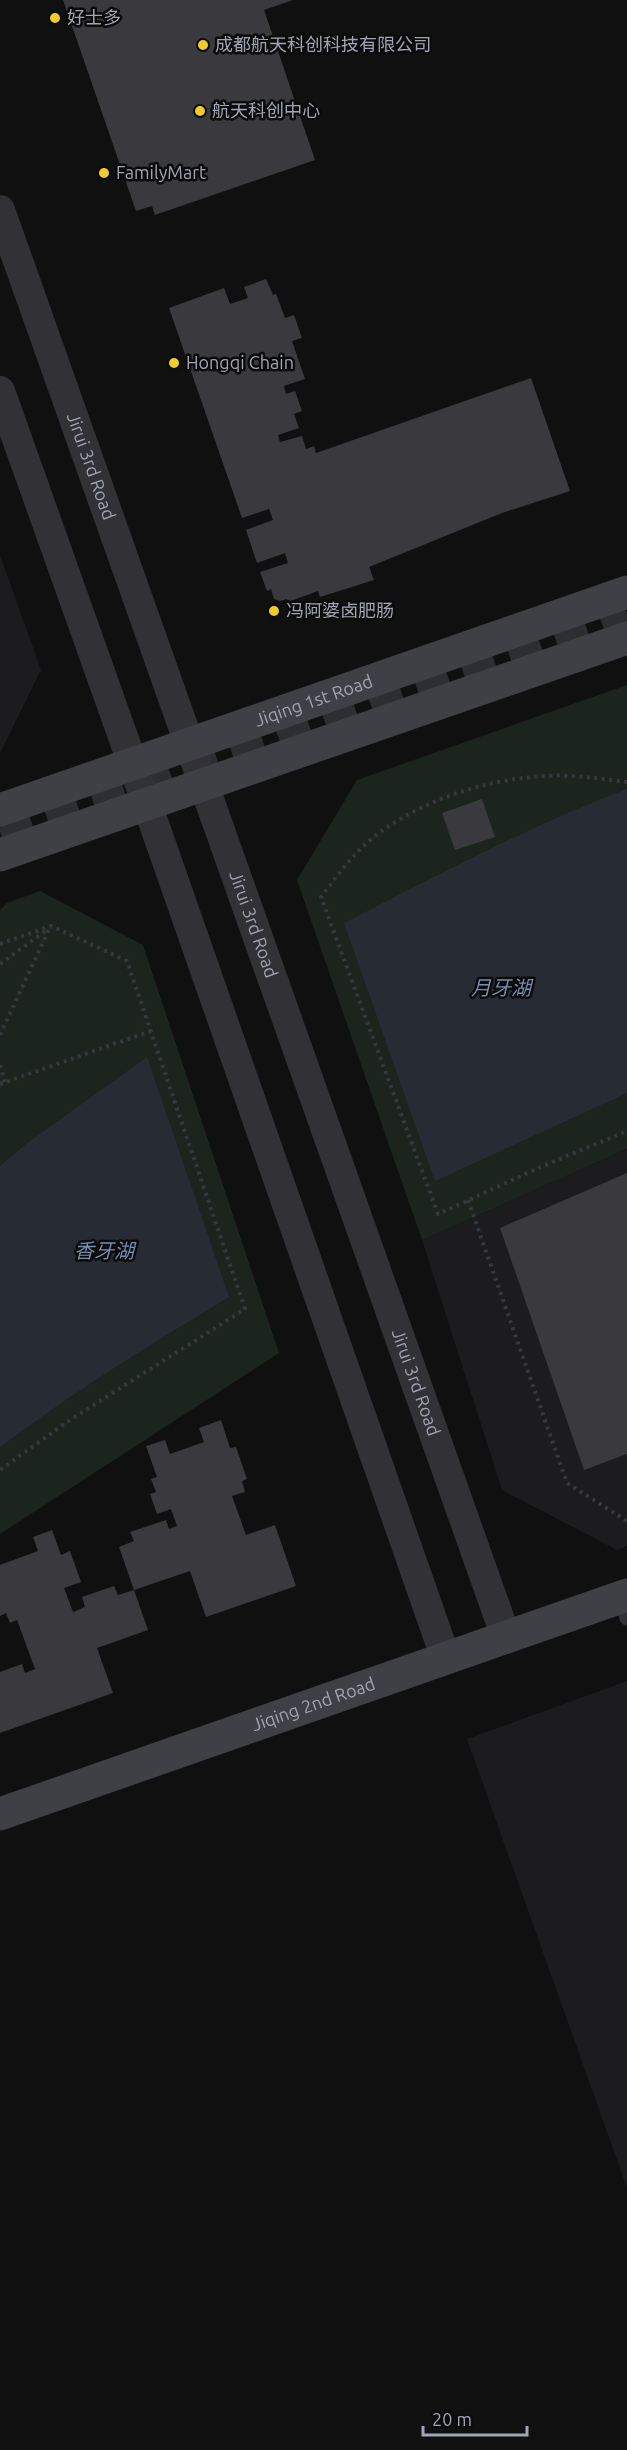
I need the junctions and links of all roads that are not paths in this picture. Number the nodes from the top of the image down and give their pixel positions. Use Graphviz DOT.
graph roads {
  1 [pos="0,210"];
  2 [pos="0,391"];
  3 [pos="627,592"];
  4 [pos="627,638"];
  5 [pos="189,744"];
  6 [pos="133,764"];
  7 [pos="204,785"];
  8 [pos="147,804"];
  9 [pos="0,810"];
  10 [pos="0,855"];
  11 [pos="625,1603"];
  12 [pos="506,1637"];
  13 [pos="446,1659"];
  14 [pos="0,1814"];
  1 -- 5 [label="street, Jirui 3rd Road"];
  2 -- 6 [label="street"];
  3 -- 5 [label="street, Jiqing 1st Road"];
  4 -- 7 [label="street"];
  5 -- 6 [label="street, Jiqing 1st Road"];
  5 -- 7 [label="street, Jirui 3rd Road"];
  6 -- 8 [label="street"];
  6 -- 9 [label="street, Jiqing 1st Road"];
  7 -- 8 [label="street"];
  7 -- 12 [label="street, Jirui 3rd Road"];
  8 -- 10 [label="street"];
  8 -- 13 [label="street"];
  11 -- 12 [label="street, Jiqing 2nd Road"];
  12 -- 13 [label="street, Jiqing 2nd Road"];
  13 -- 14 [label="street, Jiqing 2nd Road"];
}
